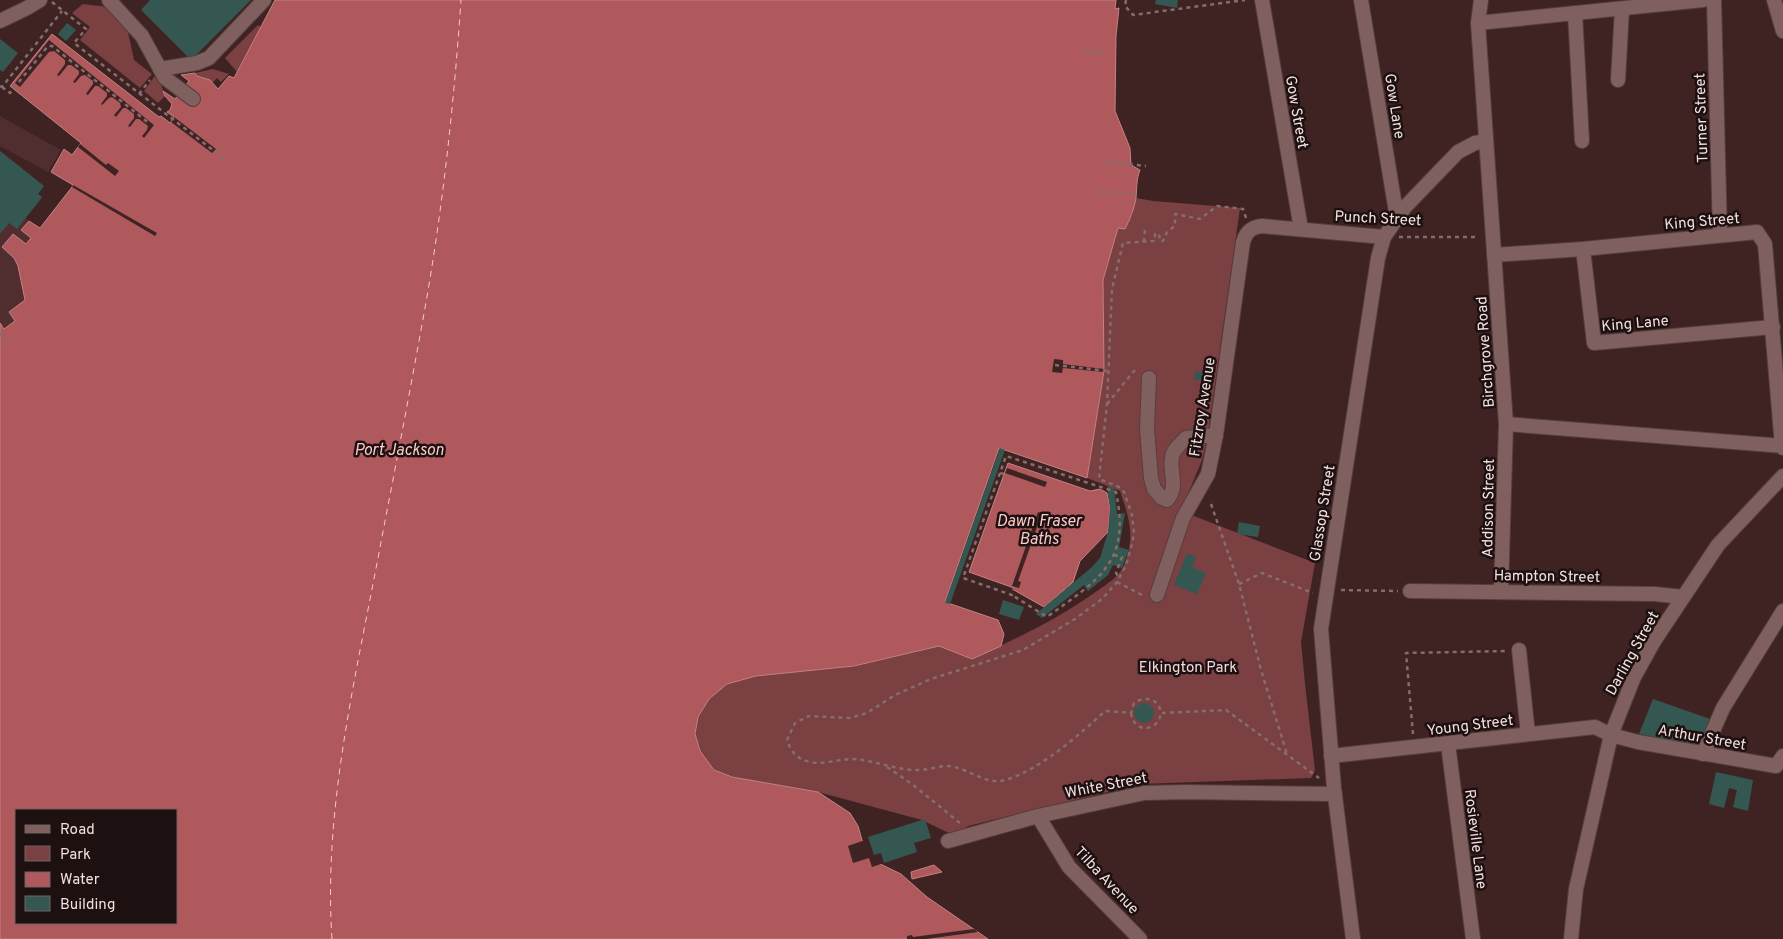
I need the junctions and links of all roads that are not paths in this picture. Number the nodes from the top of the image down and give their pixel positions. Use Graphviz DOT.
graph roads {
  1 [pos="40,0"];
  2 [pos="108,0"];
  3 [pos="264,0"];
  4 [pos="1262,0"];
  5 [pos="1362,0"];
  6 [pos="1481,0"];
  7 [pos="1704,0"];
  8 [pos="1714,0"];
  9 [pos="1774,0"];
  10 [pos="1622,8"];
  11 [pos="1576,13"];
  12 [pos="0,21"];
  13 [pos="1478,23"];
  14 [pos="1783,31"];
  15 [pos="160,68"];
  16 [pos="1618,80"];
  17 [pos="193,99"];
  18 [pos="1486,141"];
  19 [pos="1582,141"];
  20 [pos="1397,218"];
  21 [pos="1256,227"];
  22 [pos="1300,229"];
  23 [pos="1720,235"];
  24 [pos="1384,237"];
  25 [pos="1583,249"];
  26 [pos="1494,255"];
  27 [pos="1773,327"];
  28 [pos="1149,378"];
  29 [pos="1506,424"];
  30 [pos="1216,435"];
  31 [pos="1782,447"];
  32 [pos="1783,476"];
  33 [pos="1410,591"];
  34 [pos="1501,592"];
  35 [pos="1152,596"];
  36 [pos="1683,598"];
  37 [pos="1783,611"];
  38 [pos="1519,650"];
  39 [pos="1528,734"];
  40 [pos="1611,735"];
  41 [pos="1448,744"];
  42 [pos="1703,754"];
  43 [pos="1331,756"];
  44 [pos="1783,756"];
  45 [pos="1334,791"];
  46 [pos="1038,816"];
  47 [pos="948,841"];
  48 [pos="1140,939"];
  49 [pos="1353,939"];
  50 [pos="1473,939"];
  51 [pos="1571,939"];
  1 -- 12 [label="street"];
  2 -- 15 [label="street"];
  3 -- 15 [label="street"];
  4 -- 22 [label="street, Gow Street"];
  5 -- 20 [label="street, Gow Lane"];
  6 -- 13 [label="street, Birchgrove Road"];
  7 -- 10 [label="street"];
  8 -- 23 [label="street, Turner Street"];
  9 -- 14 [label="street"];
  10 -- 11 [label="street"];
  10 -- 16 [label="street"];
  11 -- 13 [label="street"];
  11 -- 19 [label="street"];
  13 -- 18 [label="street, Birchgrove Road"];
  15 -- 17 [label="street"];
  18 -- 20 [label="street, Glassop Street"];
  18 -- 26 [label="street, Birchgrove Road"];
  20 -- 24 [label="street, Glassop Street"];
  21 -- 22 [label="street, Punch Street"];
  21 -- 30 [label="street, Fitzroy Avenue"];
  22 -- 24 [label="street, Punch Street"];
  23 -- 25 [label="street, King Street"];
  23 -- 27 [label="street, King Street"];
  24 -- 43 [label="street, Glassop Street"];
  25 -- 26 [label="street, King Street"];
  25 -- 27 [label="street, King Lane"];
  26 -- 29 [label="street, Birchgrove Road"];
  27 -- 31 [label="street, King Street"];
  28 -- 30 [label="street"];
  29 -- 31 [label="street, Birchgrove Road"];
  29 -- 34 [label="street, Addison Street"];
  30 -- 35 [label="street, Fitzroy Avenue"];
  32 -- 36 [label="street, Darling Street"];
  33 -- 34 [label="street, Hampton Street"];
  34 -- 36 [label="street, Hampton Street"];
  36 -- 40 [label="street, Darling Street"];
  37 -- 42 [label="street"];
  38 -- 39 [label="street"];
  39 -- 40 [label="street, Young Street"];
  39 -- 41 [label="street, Young Street"];
  40 -- 42 [label="street, Arthur Street"];
  40 -- 51 [label="street, Darling Street"];
  41 -- 43 [label="street, Young Street"];
  41 -- 50 [label="street, Rosieville Lane"];
  42 -- 44 [label="street, Arthur Street"];
  43 -- 45 [label="street, Glassop Street"];
  45 -- 46 [label="street, White Street"];
  45 -- 49 [label="street, Glassop Street"];
  46 -- 47 [label="street, White Street"];
  46 -- 48 [label="street, Tilba Avenue"];
}
